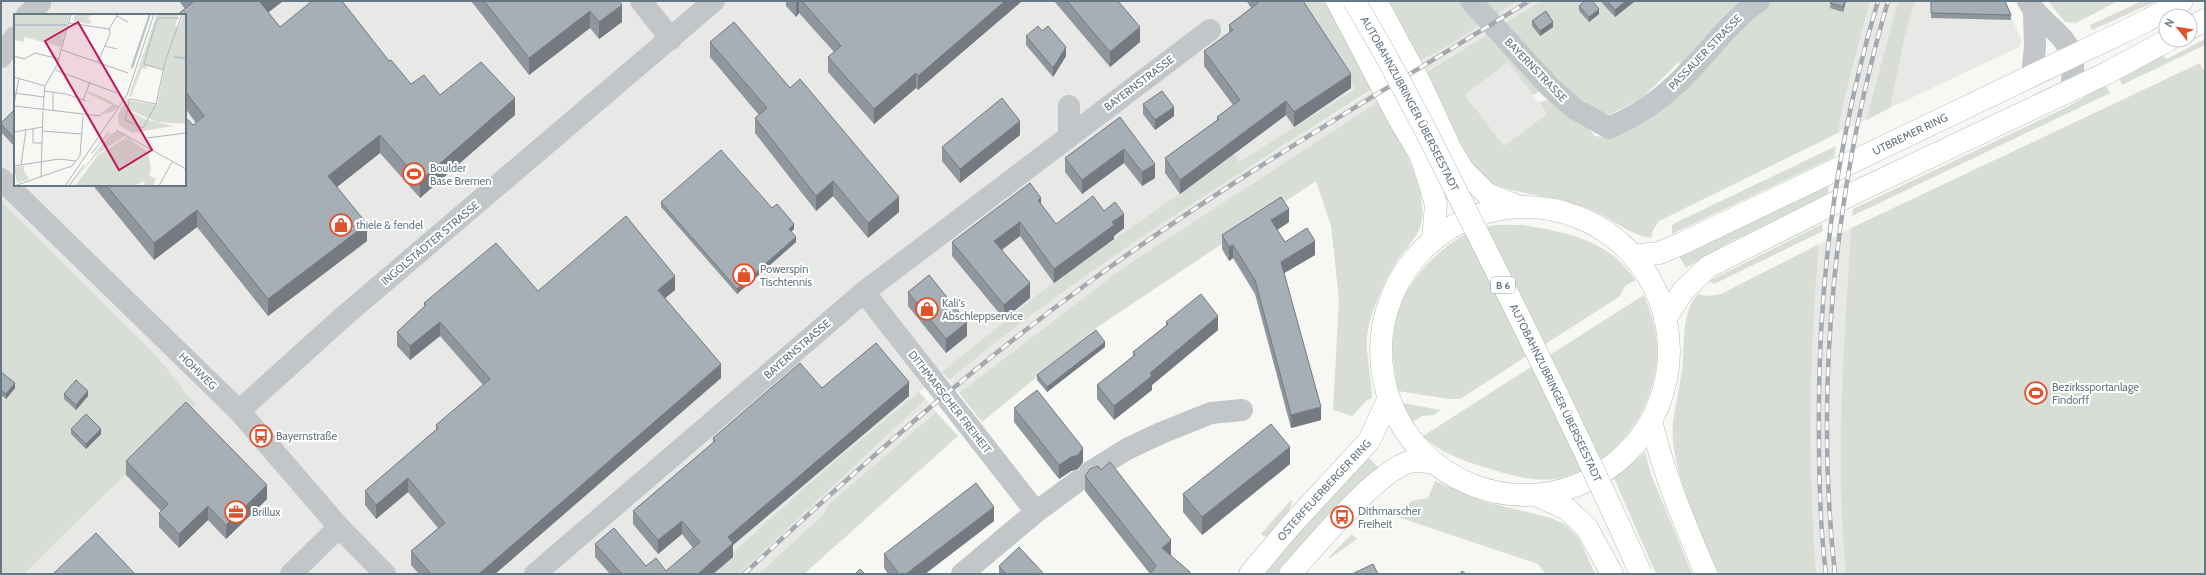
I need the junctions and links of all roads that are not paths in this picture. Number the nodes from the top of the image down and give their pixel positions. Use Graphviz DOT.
graph roads {
  1 [pos="641,1"];
  2 [pos="714,1"];
  3 [pos="1337,1"];
  4 [pos="1354,1"];
  5 [pos="1376,1"];
  6 [pos="1471,1"];
  7 [pos="1759,1"];
  8 [pos="2182,1"];
  9 [pos="2031,7"];
  10 [pos="14,27"];
  11 [pos="1210,30"];
  12 [pos="14,38"];
  13 [pos="1,39"];
  14 [pos="671,39"];
  15 [pos="2158,45"];
  16 [pos="2073,56"];
  17 [pos="1,57"];
  18 [pos="2032,76"];
  19 [pos="2071,90"];
  20 [pos="1069,106"];
  21 [pos="1609,128"];
  22 [pos="1069,137"];
  23 [pos="1,179"];
  24 [pos="1515,205"];
  25 [pos="1433,240"];
  26 [pos="1633,256"];
  27 [pos="864,292"];
  28 [pos="1665,320"];
  29 [pos="1388,400"];
  30 [pos="1242,410"];
  31 [pos="239,411"];
  32 [pos="1651,421"];
  33 [pos="1435,463"];
  34 [pos="1536,495"];
  35 [pos="1036,512"];
  36 [pos="339,527"];
  37 [pos="290,574"];
  38 [pos="385,574"];
  39 [pos="535,574"];
  40 [pos="962,574"];
  41 [pos="1250,574"];
  42 [pos="1290,574"];
  43 [pos="1612,574"];
  44 [pos="1641,574"];
  45 [pos="1706,574"];
  1 -- 14 [label="street"];
  2 -- 14 [label="street, INGOLSTÄDTER STRASSE"];
  3 -- 25 [label="main road"];
  4 -- 44 [label="main road, AUTOBAHNZUBRINGER ÜBERSEESTADT / B 6, bridge"];
  5 -- 24 [label="main road"];
  6 -- 21 [label="street, BAYERNSTRASSE"];
  7 -- 21 [label="street, PASSAUER STRASSE"];
  8 -- 16 [label="main road, UTBREMER RING"];
  9 -- 16 [label="street"];
  9 -- 18 [label="street"];
  10 -- 13 [label="street"];
  11 -- 22 [label="street, BAYERNSTRASSE"];
  12 -- 17 [label="street"];
  14 -- 31 [label="street, INGOLSTÄDTER STRASSE"];
  15 -- 19 [label="main road"];
  16 -- 18 [label="main road, UTBREMER RING"];
  16 -- 19 [label="street"];
  18 -- 26 [label="main road, UTBREMER RING"];
  19 -- 28 [label="main road"];
  20 -- 22 [label="street"];
  22 -- 27 [label="street, BAYERNSTRASSE"];
  23 -- 31 [label="street, HOHWEG"];
  24 -- 25 [label="main road"];
  24 -- 26 [label="main road"];
  25 -- 29 [label="main road"];
  26 -- 28 [label="main road"];
  27 -- 35 [label="street, DITHMARSCHER FREIHEIT"];
  27 -- 39 [label="street, BAYERNSTRASSE"];
  28 -- 32 [label="main road"];
  29 -- 33 [label="main road"];
  29 -- 41 [label="main road, OSTERFEUERBERGER RING"];
  30 -- 35 [label="street"];
  31 -- 36 [label="street, HOHWEG"];
  32 -- 34 [label="main road"];
  32 -- 45 [label="main road"];
  33 -- 34 [label="main road"];
  33 -- 42 [label="main road"];
  34 -- 43 [label="main road"];
  35 -- 40 [label="street"];
  36 -- 37 [label="street"];
  36 -- 38 [label="street, HOHWEG"];
}
